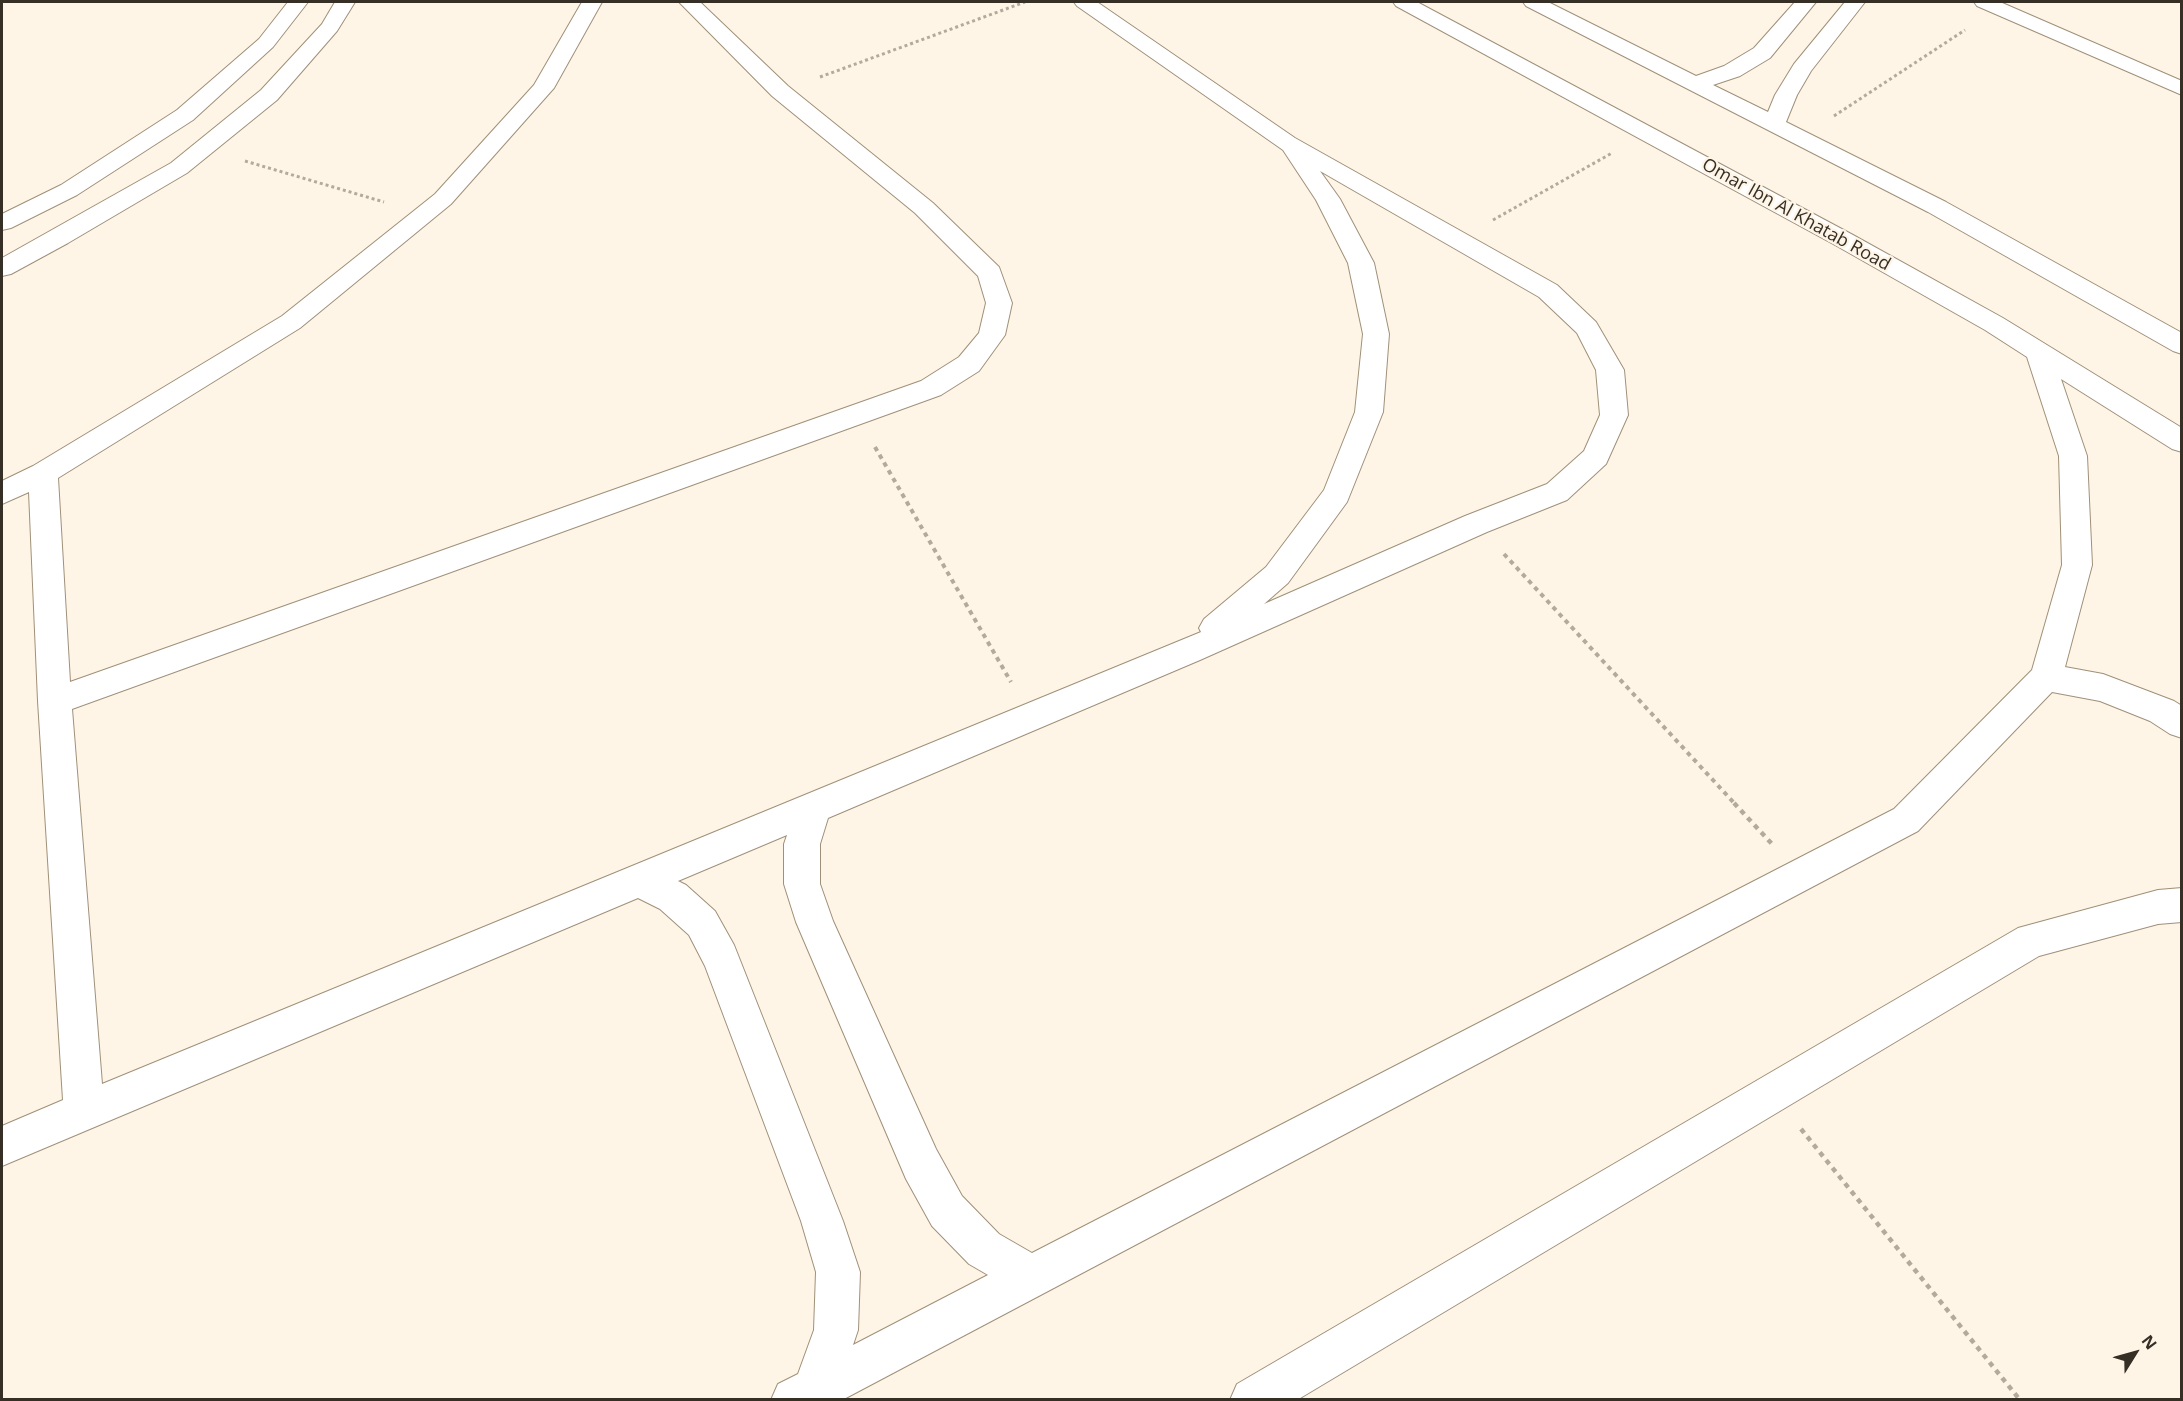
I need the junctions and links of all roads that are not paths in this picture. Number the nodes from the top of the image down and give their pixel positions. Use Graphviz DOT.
graph roads {
  1 [pos="298,2"];
  2 [pos="345,2"];
  3 [pos="592,2"];
  4 [pos="689,2"];
  5 [pos="1084,2"];
  6 [pos="1403,2"];
  7 [pos="1533,2"];
  8 [pos="1806,2"];
  9 [pos="1855,2"];
  10 [pos="1991,5"];
  11 [pos="1113,11"];
  12 [pos="1695,84"];
  13 [pos="2181,89"];
  14 [pos="1774,124"];
  15 [pos="1287,143"];
  16 [pos="2,223"];
  17 [pos="2,268"];
  18 [pos="2181,345"];
  19 [pos="2040,355"];
  20 [pos="2181,441"];
  21 [pos="43,473"];
  22 [pos="2,494"];
  23 [pos="1189,651"];
  24 [pos="2046,677"];
  25 [pos="55,701"];
  26 [pos="2181,724"];
  27 [pos="814,806"];
  28 [pos="638,880"];
  29 [pos="2181,905"];
  30 [pos="84,1112"];
  31 [pos="2,1146"];
  32 [pos="1031,1276"];
  33 [pos="804,1394"];
  34 [pos="1253,1400"];
  1 -- 16 [label="street"];
  2 -- 17 [label="street"];
  3 -- 21 [label="street"];
  4 -- 25 [label="street"];
  5 -- 11 [label="street"];
  6 -- 19 [label="street, Omar Ibn Al Khatab Road"];
  7 -- 12 [label="street"];
  8 -- 12 [label="street"];
  9 -- 14 [label="street"];
  10 -- 13 [label="street"];
  11 -- 15 [label="street"];
  12 -- 14 [label="street"];
  14 -- 18 [label="street"];
  15 -- 23 [label="street"];
  15 -- 23 [label="street"];
  19 -- 20 [label="street, Omar Ibn Al Khatab Road"];
  19 -- 24 [label="street"];
  21 -- 22 [label="street"];
  21 -- 25 [label="street"];
  23 -- 27 [label="street"];
  24 -- 26 [label="street"];
  24 -- 32 [label="street"];
  25 -- 30 [label="street"];
  27 -- 28 [label="street"];
  27 -- 32 [label="street"];
  28 -- 30 [label="street"];
  28 -- 33 [label="street"];
  29 -- 34 [label="street"];
  30 -- 31 [label="street"];
  32 -- 33 [label="street"];
}
